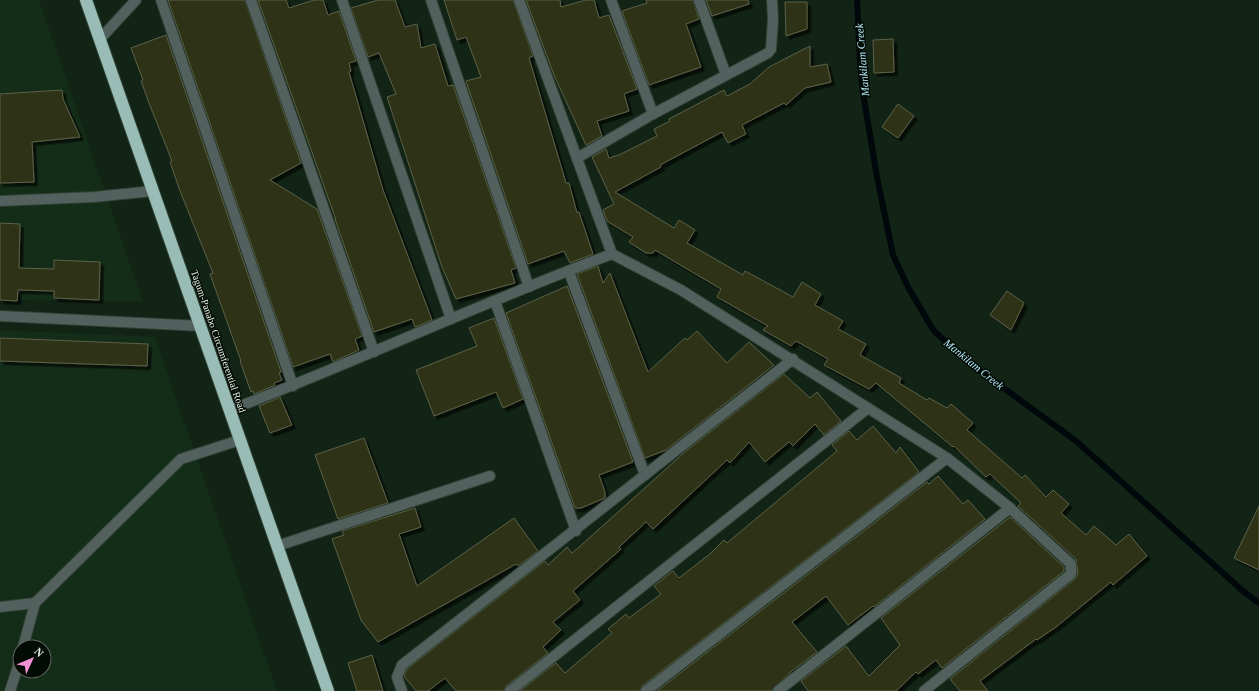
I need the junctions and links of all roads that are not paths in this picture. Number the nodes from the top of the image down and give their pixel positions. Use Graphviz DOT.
graph roads {
  1 [pos="86,0"];
  2 [pos="136,0"];
  3 [pos="161,0"];
  4 [pos="251,0"];
  5 [pos="342,0"];
  6 [pos="431,0"];
  7 [pos="519,0"];
  8 [pos="611,0"];
  9 [pos="699,0"];
  10 [pos="772,0"];
  11 [pos="100,39"];
  12 [pos="726,75"];
  13 [pos="653,114"];
  14 [pos="577,158"];
  15 [pos="153,192"];
  16 [pos="0,201"];
  17 [pos="612,254"];
  18 [pos="569,272"];
  19 [pos="529,287"];
  20 [pos="495,301"];
  21 [pos="0,316"];
  22 [pos="451,319"];
  23 [pos="201,326"];
  24 [pos="374,352"];
  25 [pos="793,359"];
  26 [pos="293,386"];
  27 [pos="868,408"];
  28 [pos="230,410"];
  29 [pos="240,440"];
  30 [pos="947,458"];
  31 [pos="645,475"];
  32 [pos="490,476"];
  33 [pos="1010,508"];
  34 [pos="576,531"];
  35 [pos="277,546"];
  36 [pos="35,603"];
  37 [pos="0,607"];
  38 [pos="25,639"];
  39 [pos="14,679"];
  40 [pos="10,691"];
  41 [pos="328,691"];
  42 [pos="402,691"];
  43 [pos="510,691"];
  44 [pos="646,691"];
  45 [pos="778,691"];
  46 [pos="924,691"];
  1 -- 11 [label="highway, Tagum-Panabo Circumferential Road"];
  2 -- 11 [label="street"];
  3 -- 26 [label="street"];
  4 -- 24 [label="street"];
  5 -- 22 [label="street"];
  6 -- 19 [label="street"];
  7 -- 14 [label="street"];
  8 -- 13 [label="street"];
  9 -- 12 [label="street"];
  10 -- 12 [label="street"];
  11 -- 15 [label="highway, Tagum-Panabo Circumferential Road"];
  12 -- 13 [label="street"];
  13 -- 14 [label="street"];
  14 -- 17 [label="street"];
  15 -- 16 [label="street"];
  15 -- 23 [label="highway, Tagum-Panabo Circumferential Road"];
  17 -- 18 [label="street"];
  17 -- 25 [label="street"];
  18 -- 19 [label="street"];
  18 -- 31 [label="street"];
  19 -- 20 [label="street"];
  20 -- 22 [label="street"];
  20 -- 34 [label="street"];
  21 -- 23 [label="street"];
  22 -- 24 [label="street"];
  23 -- 28 [label="highway, Tagum-Panabo Circumferential Road"];
  24 -- 26 [label="street"];
  25 -- 27 [label="street"];
  25 -- 31 [label="street"];
  26 -- 28 [label="street"];
  27 -- 30 [label="street"];
  27 -- 43 [label="street"];
  28 -- 29 [label="highway, Tagum-Panabo Circumferential Road"];
  29 -- 35 [label="highway, Tagum-Panabo Circumferential Road"];
  29 -- 36 [label="street"];
  30 -- 33 [label="street"];
  30 -- 44 [label="street"];
  31 -- 34 [label="street"];
  32 -- 35 [label="street"];
  33 -- 45 [label="street"];
  33 -- 46 [label="street"];
  34 -- 42 [label="street"];
  35 -- 41 [label="highway, Tagum-Panabo Circumferential Road"];
  36 -- 37 [label="street"];
  36 -- 38 [label="street"];
  39 -- 40 [label="street"];
}
